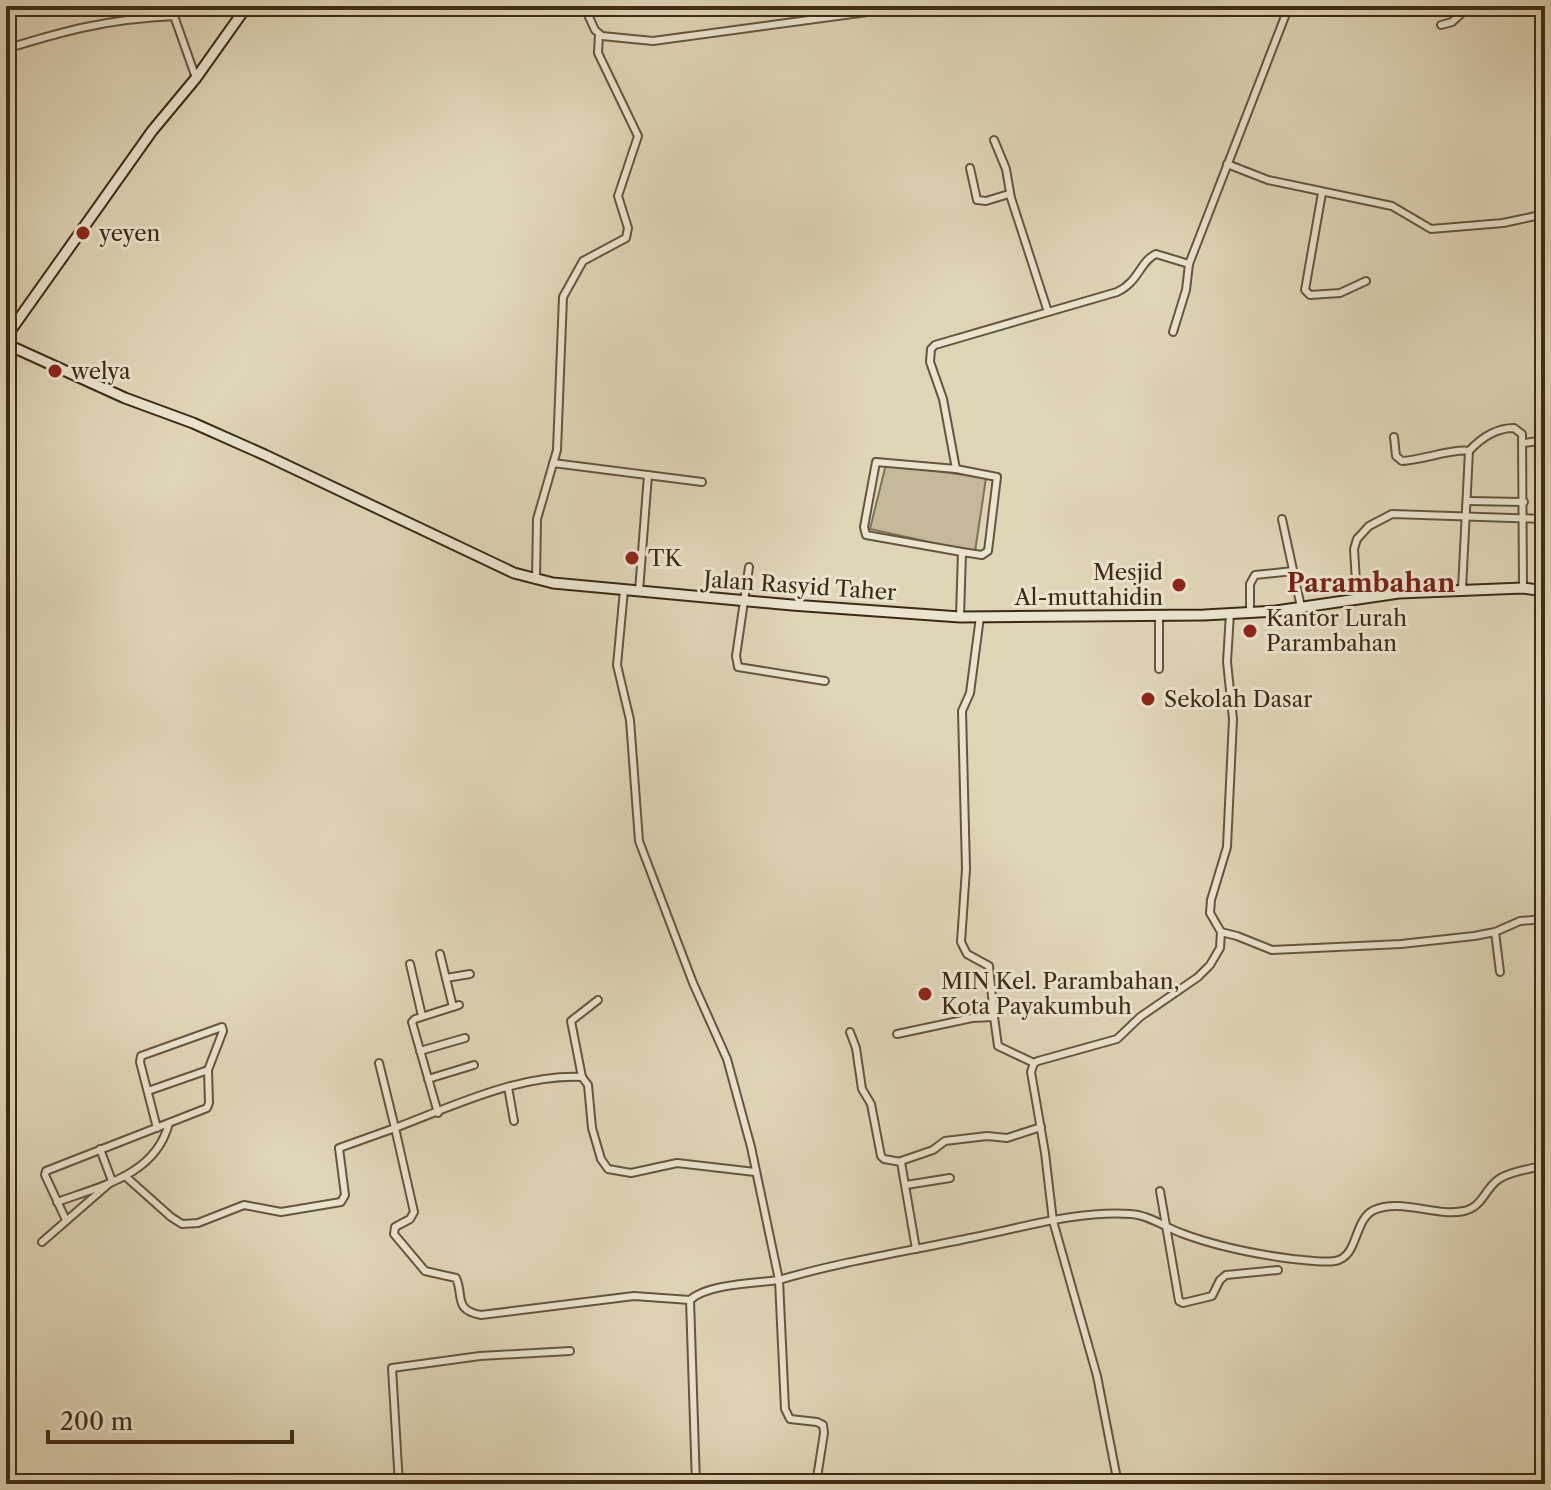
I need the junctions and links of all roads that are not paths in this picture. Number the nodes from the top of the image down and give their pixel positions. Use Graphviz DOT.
graph roads {
  1 [pos="171,6"];
  2 [pos="247,6"];
  3 [pos="584,6"];
  4 [pos="912,6"];
  5 [pos="1289,6"];
  6 [pos="1505,7"];
  7 [pos="1545,11"];
  8 [pos="174,16"];
  9 [pos="1441,25"];
  10 [pos="599,34"];
  11 [pos="6,49"];
  12 [pos="196,78"];
  13 [pos="994,140"];
  14 [pos="1227,164"];
  15 [pos="970,168"];
  16 [pos="1322,193"];
  17 [pos="1009,194"];
  18 [pos="1545,214"];
  19 [pos="1189,264"];
  20 [pos="1366,281"];
  21 [pos="6,311"];
  22 [pos="1048,312"];
  23 [pos="16,322"];
  24 [pos="1173,332"];
  25 [pos="6,337"];
  26 [pos="6,344"];
  27 [pos="1394,437"];
  28 [pos="1545,440"];
  29 [pos="1524,443"];
  30 [pos="1469,451"];
  31 [pos="553,463"];
  32 [pos="956,469"];
  33 [pos="648,475"];
  34 [pos="702,482"];
  35 [pos="1468,501"];
  36 [pos="1524,502"];
  37 [pos="1467,517"];
  38 [pos="1282,519"];
  39 [pos="1524,519"];
  40 [pos="1545,519"];
  41 [pos="962,552"];
  42 [pos="749,567"];
  43 [pos="1293,571"];
  44 [pos="536,580"];
  45 [pos="1523,588"];
  46 [pos="1462,589"];
  47 [pos="624,590"];
  48 [pos="639,591"];
  49 [pos="1545,591"];
  50 [pos="1357,598"];
  51 [pos="746,601"];
  52 [pos="1301,607"];
  53 [pos="1230,613"];
  54 [pos="1250,613"];
  55 [pos="1159,616"];
  56 [pos="960,617"];
  57 [pos="980,617"];
  58 [pos="1159,669"];
  59 [pos="825,681"];
  60 [pos="1545,919"];
  61 [pos="1221,932"];
  62 [pos="1495,932"];
  63 [pos="440,954"];
  64 [pos="410,964"];
  65 [pos="1500,972"];
  66 [pos="470,974"];
  67 [pos="446,978"];
  68 [pos="598,1000"];
  69 [pos="422,1016"];
  70 [pos="994,1017"];
  71 [pos="850,1032"];
  72 [pos="897,1034"];
  73 [pos="465,1038"];
  74 [pos="420,1051"];
  75 [pos="379,1063"];
  76 [pos="1034,1063"];
  77 [pos="474,1065"];
  78 [pos="208,1070"];
  79 [pos="582,1077"];
  80 [pos="428,1079"];
  81 [pos="508,1087"];
  82 [pos="148,1091"];
  83 [pos="438,1113"];
  84 [pos="514,1121"];
  85 [pos="169,1123"];
  86 [pos="1041,1127"];
  87 [pos="157,1128"];
  88 [pos="395,1128"];
  89 [pos="100,1149"];
  90 [pos="901,1161"];
  91 [pos="1545,1165"];
  92 [pos="755,1172"];
  93 [pos="125,1176"];
  94 [pos="950,1178"];
  95 [pos="112,1181"];
  96 [pos="906,1185"];
  97 [pos="1160,1191"];
  98 [pos="57,1202"];
  99 [pos="66,1220"];
  100 [pos="1053,1221"];
  101 [pos="1168,1228"];
  102 [pos="42,1242"];
  103 [pos="916,1249"];
  104 [pos="1278,1270"];
  105 [pos="779,1280"];
  106 [pos="690,1300"];
  107 [pos="570,1351"];
  108 [pos="399,1484"];
  109 [pos="696,1484"];
  110 [pos="816,1484"];
  111 [pos="1118,1484"];
  1 -- 8 [label="street"];
  2 -- 12 [label="street"];
  3 -- 10 [label="street"];
  4 -- 10 [label="street"];
  5 -- 14 [label="street"];
  6 -- 7 [label="street"];
  6 -- 9 [label="street"];
  8 -- 11 [label="street"];
  8 -- 12 [label="street"];
  10 -- 31 [label="street"];
  12 -- 23 [label="street"];
  13 -- 17 [label="street"];
  14 -- 16 [label="street"];
  14 -- 19 [label="street"];
  15 -- 17 [label="street"];
  16 -- 18 [label="street"];
  16 -- 20 [label="street"];
  17 -- 22 [label="street"];
  19 -- 22 [label="street"];
  19 -- 24 [label="street"];
  21 -- 23 [label="street"];
  22 -- 32 [label="street"];
  23 -- 25 [label="street"];
  26 -- 44 [label="street, Jalan Rasyid Taher"];
  27 -- 30 [label="street"];
  28 -- 29 [label="street"];
  29 -- 30 [label="street"];
  29 -- 36 [label="street"];
  30 -- 35 [label="street"];
  31 -- 33 [label="street"];
  31 -- 44 [label="street"];
  32 -- 41 [label="street"];
  32 -- 41 [label="street"];
  33 -- 34 [label="street"];
  33 -- 48 [label="street"];
  35 -- 36 [label="street"];
  35 -- 37 [label="street"];
  36 -- 39 [label="street"];
  37 -- 39 [label="street"];
  37 -- 46 [label="street"];
  37 -- 50 [label="street"];
  38 -- 43 [label="street"];
  39 -- 40 [label="street"];
  39 -- 45 [label="street"];
  41 -- 56 [label="street"];
  42 -- 51 [label="street"];
  43 -- 52 [label="street"];
  43 -- 54 [label="street"];
  44 -- 47 [label="street, Jalan Rasyid Taher"];
  45 -- 46 [label="street, Jalan Rasyid Taher"];
  45 -- 49 [label="street, Jalan Rasyid Taher"];
  46 -- 50 [label="street, Jalan Rasyid Taher"];
  47 -- 48 [label="street, Jalan Rasyid Taher"];
  47 -- 92 [label="street"];
  48 -- 51 [label="street, Jalan Rasyid Taher"];
  50 -- 52 [label="street, Jalan Rasyid Taher"];
  51 -- 56 [label="street, Jalan Rasyid Taher"];
  51 -- 59 [label="street"];
  52 -- 54 [label="street, Jalan Rasyid Taher"];
  53 -- 54 [label="street, Jalan Rasyid Taher"];
  53 -- 55 [label="street, Jalan Rasyid Taher"];
  53 -- 61 [label="street"];
  55 -- 57 [label="street, Jalan Rasyid Taher"];
  55 -- 58 [label="street"];
  56 -- 57 [label="street, Jalan Rasyid Taher"];
  57 -- 70 [label="street"];
  60 -- 62 [label="street"];
  61 -- 62 [label="street"];
  61 -- 76 [label="street"];
  62 -- 65 [label="street"];
  63 -- 67 [label="street"];
  64 -- 69 [label="street"];
  66 -- 67 [label="street"];
  67 -- 69 [label="street"];
  68 -- 79 [label="street"];
  69 -- 74 [label="street"];
  70 -- 72 [label="street"];
  70 -- 76 [label="street"];
  71 -- 90 [label="street"];
  73 -- 74 [label="street"];
  74 -- 80 [label="street"];
  75 -- 88 [label="street"];
  76 -- 86 [label="street"];
  77 -- 80 [label="street"];
  78 -- 82 [label="street"];
  78 -- 82 [label="street"];
  78 -- 85 [label="street"];
  79 -- 81 [label="street"];
  79 -- 92 [label="street"];
  80 -- 83 [label="street"];
  81 -- 83 [label="street"];
  81 -- 84 [label="street"];
  82 -- 87 [label="street"];
  83 -- 88 [label="street"];
  85 -- 87 [label="street"];
  85 -- 93 [label="street"];
  86 -- 90 [label="street"];
  86 -- 100 [label="street"];
  87 -- 89 [label="street"];
  88 -- 93 [label="street"];
  88 -- 106 [label="street"];
  89 -- 95 [label="street"];
  89 -- 98 [label="street"];
  90 -- 96 [label="street"];
  91 -- 101 [label="street"];
  92 -- 105 [label="street"];
  93 -- 95 [label="street"];
  94 -- 96 [label="street"];
  95 -- 98 [label="street"];
  95 -- 99 [label="street"];
  96 -- 103 [label="street"];
  97 -- 101 [label="street"];
  98 -- 99 [label="street"];
  99 -- 102 [label="street"];
  100 -- 101 [label="street"];
  100 -- 103 [label="street"];
  100 -- 111 [label="street"];
  101 -- 104 [label="street"];
  103 -- 105 [label="street"];
  105 -- 106 [label="street"];
  105 -- 110 [label="street"];
  106 -- 109 [label="street"];
  107 -- 108 [label="street"];
}
